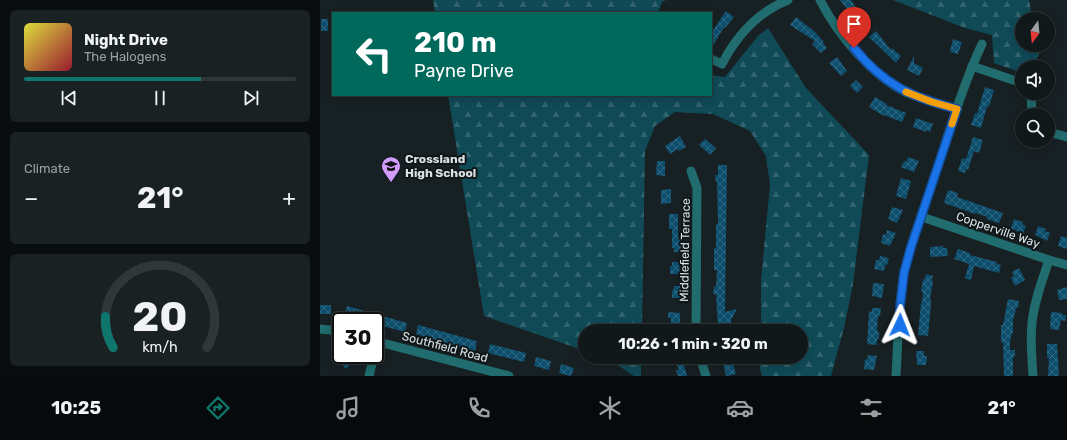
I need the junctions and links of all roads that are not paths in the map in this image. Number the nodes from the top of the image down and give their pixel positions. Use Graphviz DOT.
graph roads {
  1 [pos="788,0"];
  2 [pos="820,0"];
  3 [pos="982,44"];
  4 [pos="712,59"];
  5 [pos="972,66"];
  6 [pos="1015,81"];
  7 [pos="957,109"];
  8 [pos="1055,134"];
  9 [pos="1067,137"];
  10 [pos="691,171"];
  11 [pos="922,217"];
  12 [pos="1049,260"];
  13 [pos="1067,265"];
  14 [pos="696,324"];
  15 [pos="320,329"];
  16 [pos="332,330"];
  17 [pos="384,344"];
  18 [pos="372,364"];
  19 [pos="702,364"];
  20 [pos="369,376"];
  21 [pos="509,376"];
  22 [pos="706,376"];
  23 [pos="896,376"];
  24 [pos="1032,376"];
  1 -- 4 [label="street"];
  2 -- 7 [label="street"];
  3 -- 5 [label="street"];
  5 -- 6 [label="street"];
  5 -- 7 [label="street"];
  7 -- 11 [label="street"];
  8 -- 9 [label="street"];
  10 -- 14 [label="street, Middlefield Terrace"];
  11 -- 12 [label="street, Copperville Way"];
  11 -- 23 [label="street"];
  12 -- 13 [label="street, Copperville Way"];
  12 -- 24 [label="street"];
  15 -- 16 [label="street"];
  17 -- 21 [label="street, Southfield Road"];
  18 -- 20 [label="street"];
  19 -- 22 [label="street"];
}
